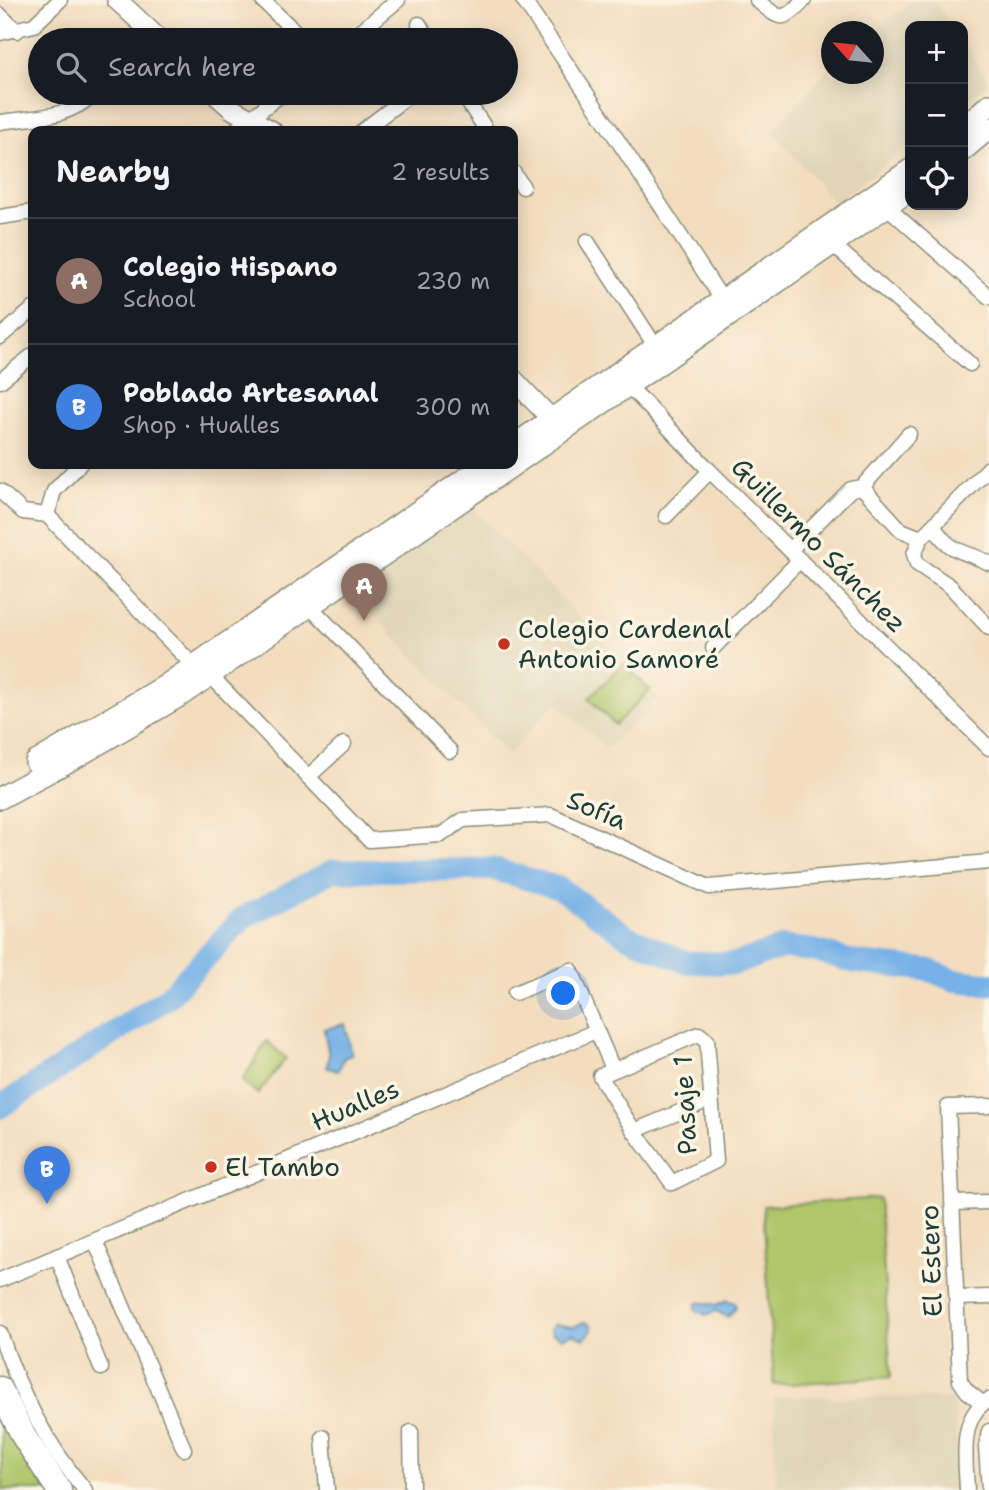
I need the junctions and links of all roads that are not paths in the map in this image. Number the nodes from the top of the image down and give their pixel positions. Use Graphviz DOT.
graph roads {
  1 [pos="60,0"];
  2 [pos="117,0"];
  3 [pos="262,0"];
  4 [pos="398,0"];
  5 [pos="523,0"];
  6 [pos="757,0"];
  7 [pos="804,0"];
  8 [pos="0,15"];
  9 [pos="419,24"];
  10 [pos="144,28"];
  11 [pos="291,28"];
  12 [pos="364,28"];
  13 [pos="422,28"];
  14 [pos="17,31"];
  15 [pos="0,33"];
  16 [pos="81,105"];
  17 [pos="228,105"];
  18 [pos="268,105"];
  19 [pos="396,105"];
  20 [pos="470,105"];
  21 [pos="989,105"];
  22 [pos="250,118"];
  23 [pos="0,122"];
  24 [pos="968,124"];
  25 [pos="240,126"];
  26 [pos="264,126"];
  27 [pos="369,126"];
  28 [pos="484,126"];
  29 [pos="989,128"];
  30 [pos="967,147"];
  31 [pos="905,174"];
  32 [pos="518,180"];
  33 [pos="523,187"];
  34 [pos="905,194"];
  35 [pos="887,207"];
  36 [pos="28,213"];
  37 [pos="0,217"];
  38 [pos="587,241"];
  39 [pos="833,245"];
  40 [pos="989,297"];
  41 [pos="723,301"];
  42 [pos="28,313"];
  43 [pos="0,337"];
  44 [pos="656,347"];
  45 [pos="28,359"];
  46 [pos="970,364"];
  47 [pos="623,380"];
  48 [pos="0,382"];
  49 [pos="518,384"];
  50 [pos="558,425"];
  51 [pos="909,434"];
  52 [pos="518,444"];
  53 [pos="518,454"];
  54 [pos="989,468"];
  55 [pos="75,469"];
  56 [pos="479,469"];
  57 [pos="498,469"];
  58 [pos="710,471"];
  59 [pos="862,487"];
  60 [pos="0,491"];
  61 [pos="47,515"];
  62 [pos="666,516"];
  63 [pos="934,527"];
  64 [pos="921,538"];
  65 [pos="795,555"];
  66 [pos="989,563"];
  67 [pos="310,606"];
  68 [pos="989,611"];
  69 [pos="973,612"];
  70 [pos="989,628"];
  71 [pos="713,648"];
  72 [pos="202,670"];
  73 [pos="344,744"];
  74 [pos="989,748"];
  75 [pos="450,751"];
  76 [pos="308,777"];
  77 [pos="0,781"];
  78 [pos="0,798"];
  79 [pos="989,862"];
  80 [pos="516,993"];
  81 [pos="596,1031"];
  82 [pos="613,1069"];
  83 [pos="711,1099"];
  84 [pos="989,1107"];
  85 [pos="634,1131"];
  86 [pos="989,1202"];
  87 [pos="953,1203"];
  88 [pos="95,1241"];
  89 [pos="57,1256"];
  90 [pos="0,1280"];
  91 [pos="989,1297"];
  92 [pos="957,1298"];
  93 [pos="0,1333"];
  94 [pos="101,1368"];
  95 [pos="0,1389"];
  96 [pos="985,1401"];
  97 [pos="989,1431"];
  98 [pos="411,1433"];
  99 [pos="323,1437"];
  100 [pos="184,1449"];
  101 [pos="59,1490"];
  102 [pos="85,1490"];
  103 [pos="327,1490"];
  104 [pos="412,1490"];
  105 [pos="967,1490"];
  106 [pos="989,1490"];
  1 -- 14 [label="street"];
  2 -- 10 [label="street"];
  3 -- 11 [label="street"];
  4 -- 12 [label="street"];
  5 -- 41 [label="street"];
  6 -- 7 [label="street"];
  8 -- 14 [label="street"];
  9 -- 13 [label="street"];
  14 -- 15 [label="street"];
  16 -- 23 [label="street"];
  17 -- 22 [label="street"];
  18 -- 22 [label="street"];
  19 -- 27 [label="street"];
  20 -- 28 [label="street"];
  21 -- 24 [label="main road"];
  22 -- 25 [label="street"];
  22 -- 26 [label="street"];
  29 -- 30 [label="main road"];
  31 -- 41 [label="main road"];
  32 -- 33 [label="street"];
  34 -- 35 [label="main road"];
  35 -- 39 [label="main road"];
  35 -- 40 [label="street"];
  36 -- 37 [label="street"];
  38 -- 44 [label="street"];
  39 -- 46 [label="street"];
  39 -- 47 [label="main road"];
  41 -- 44 [label="main road"];
  42 -- 43 [label="street"];
  44 -- 47 [label="main road"];
  45 -- 48 [label="street"];
  47 -- 50 [label="main road"];
  47 -- 58 [label="street, Guillermo Sánchez"];
  49 -- 50 [label="street"];
  50 -- 52 [label="main road"];
  50 -- 53 [label="main road"];
  51 -- 59 [label="street"];
  54 -- 63 [label="street"];
  55 -- 61 [label="street"];
  56 -- 72 [label="main road"];
  57 -- 67 [label="main road"];
  58 -- 62 [label="street"];
  58 -- 65 [label="street, Guillermo Sánchez"];
  59 -- 64 [label="street"];
  59 -- 65 [label="street"];
  60 -- 61 [label="street"];
  61 -- 72 [label="street, Sofía"];
  63 -- 64 [label="street"];
  63 -- 66 [label="street"];
  64 -- 69 [label="street"];
  65 -- 71 [label="street"];
  65 -- 74 [label="street, Guillermo Sánchez"];
  67 -- 72 [label="main road"];
  67 -- 75 [label="street"];
  68 -- 69 [label="street"];
  69 -- 70 [label="street"];
  72 -- 76 [label="street, Sofía"];
  72 -- 77 [label="main road"];
  72 -- 78 [label="main road"];
  73 -- 76 [label="street"];
  76 -- 79 [label="street, Sofía"];
  80 -- 81 [label="street"];
  81 -- 82 [label="street"];
  81 -- 88 [label="street, Hualles"];
  82 -- 83 [label="street, Pasaje 1"];
  82 -- 85 [label="street, Pasaje 1"];
  83 -- 85 [label="street"];
  83 -- 85 [label="street, Pasaje 1"];
  84 -- 87 [label="street, El Estero"];
  86 -- 87 [label="street"];
  87 -- 92 [label="street, El Estero"];
  88 -- 89 [label="street, Hualles"];
  88 -- 100 [label="street"];
  89 -- 90 [label="street, Hualles"];
  89 -- 94 [label="street"];
  91 -- 92 [label="street"];
  92 -- 96 [label="street, El Estero"];
  93 -- 102 [label="street"];
  95 -- 101 [label="highway"];
  96 -- 105 [label="street"];
  97 -- 106 [label="street"];
  98 -- 104 [label="street"];
  99 -- 103 [label="street"];
}
